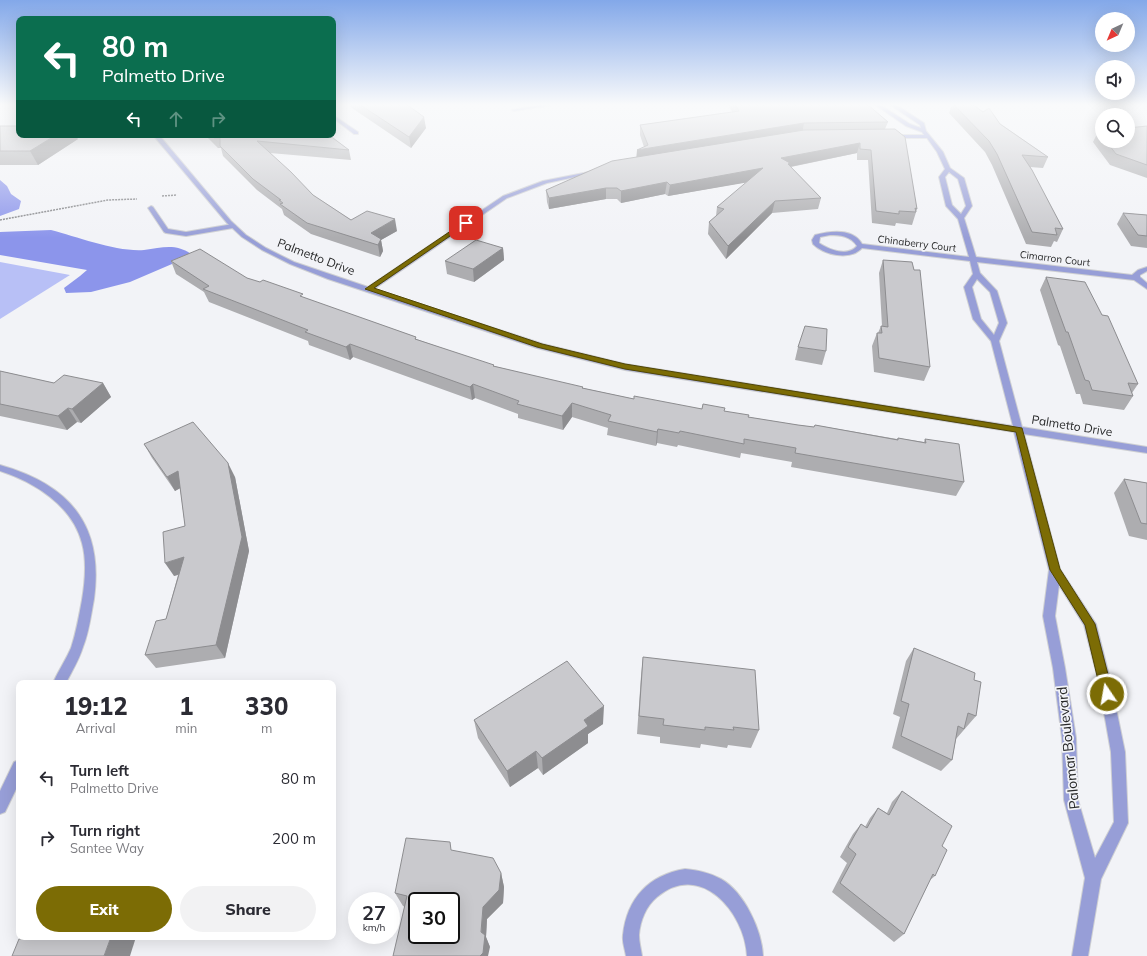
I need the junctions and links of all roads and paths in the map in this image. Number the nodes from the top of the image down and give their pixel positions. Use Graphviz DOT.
graph roads {
  1 [pos="167,149"];
  2 [pos="937,149"];
  3 [pos="948,169"];
  4 [pos="602,170"];
  5 [pos="177,195"];
  6 [pos="155,197"];
  7 [pos="140,199"];
  8 [pos="151,208"];
  9 [pos="961,218"];
  10 [pos="0,220"];
  11 [pos="232,226"];
  12 [pos="860,246"];
  13 [pos="972,259"];
  14 [pos="1147,270"];
  15 [pos="976,274"];
  16 [pos="1136,278"];
  17 [pos="1147,286"];
  18 [pos="369,289"];
  19 [pos="995,341"];
  20 [pos="1019,430"];
  21 [pos="1147,450"];
  22 [pos="0,468"];
  23 [pos="1055,570"];
  24 [pos="60,680"];
  25 [pos="16,773"];
  26 [pos="0,807"];
  27 [pos="1093,878"];
  28 [pos="634,956"];
  29 [pos="755,956"];
  30 [pos="1080,956"];
  1 -- 11 [label="street, Palmetto Drive"];
  2 -- 3 [label="street"];
  3 -- 9 [label="street"];
  3 -- 9 [label="street"];
  4 -- 18 [label="street"];
  5 -- 6 [label="path"];
  7 -- 10 [label="path"];
  8 -- 11 [label="street"];
  9 -- 13 [label="street"];
  11 -- 18 [label="street, Palmetto Drive"];
  12 -- 12 [label="street, Chinaberry Court"];
  12 -- 13 [label="street, Chinaberry Court"];
  13 -- 15 [label="street"];
  13 -- 16 [label="street, Cimarron Court"];
  14 -- 16 [label="street"];
  15 -- 19 [label="street, Palomar Boulevard"];
  15 -- 19 [label="street"];
  16 -- 17 [label="street, Cimarron Court"];
  18 -- 20 [label="street, Palmetto Drive"];
  19 -- 20 [label="street, Palomar Boulevard"];
  20 -- 21 [label="street, Palmetto Drive"];
  20 -- 23 [label="street, Palomar Boulevard"];
  22 -- 24 [label="street"];
  23 -- 27 [label="street, Palomar Boulevard"];
  23 -- 27 [label="street, Palomar Boulevard"];
  25 -- 26 [label="street"];
  27 -- 30 [label="street, Palomar Boulevard"];
  28 -- 29 [label="street"];
}
